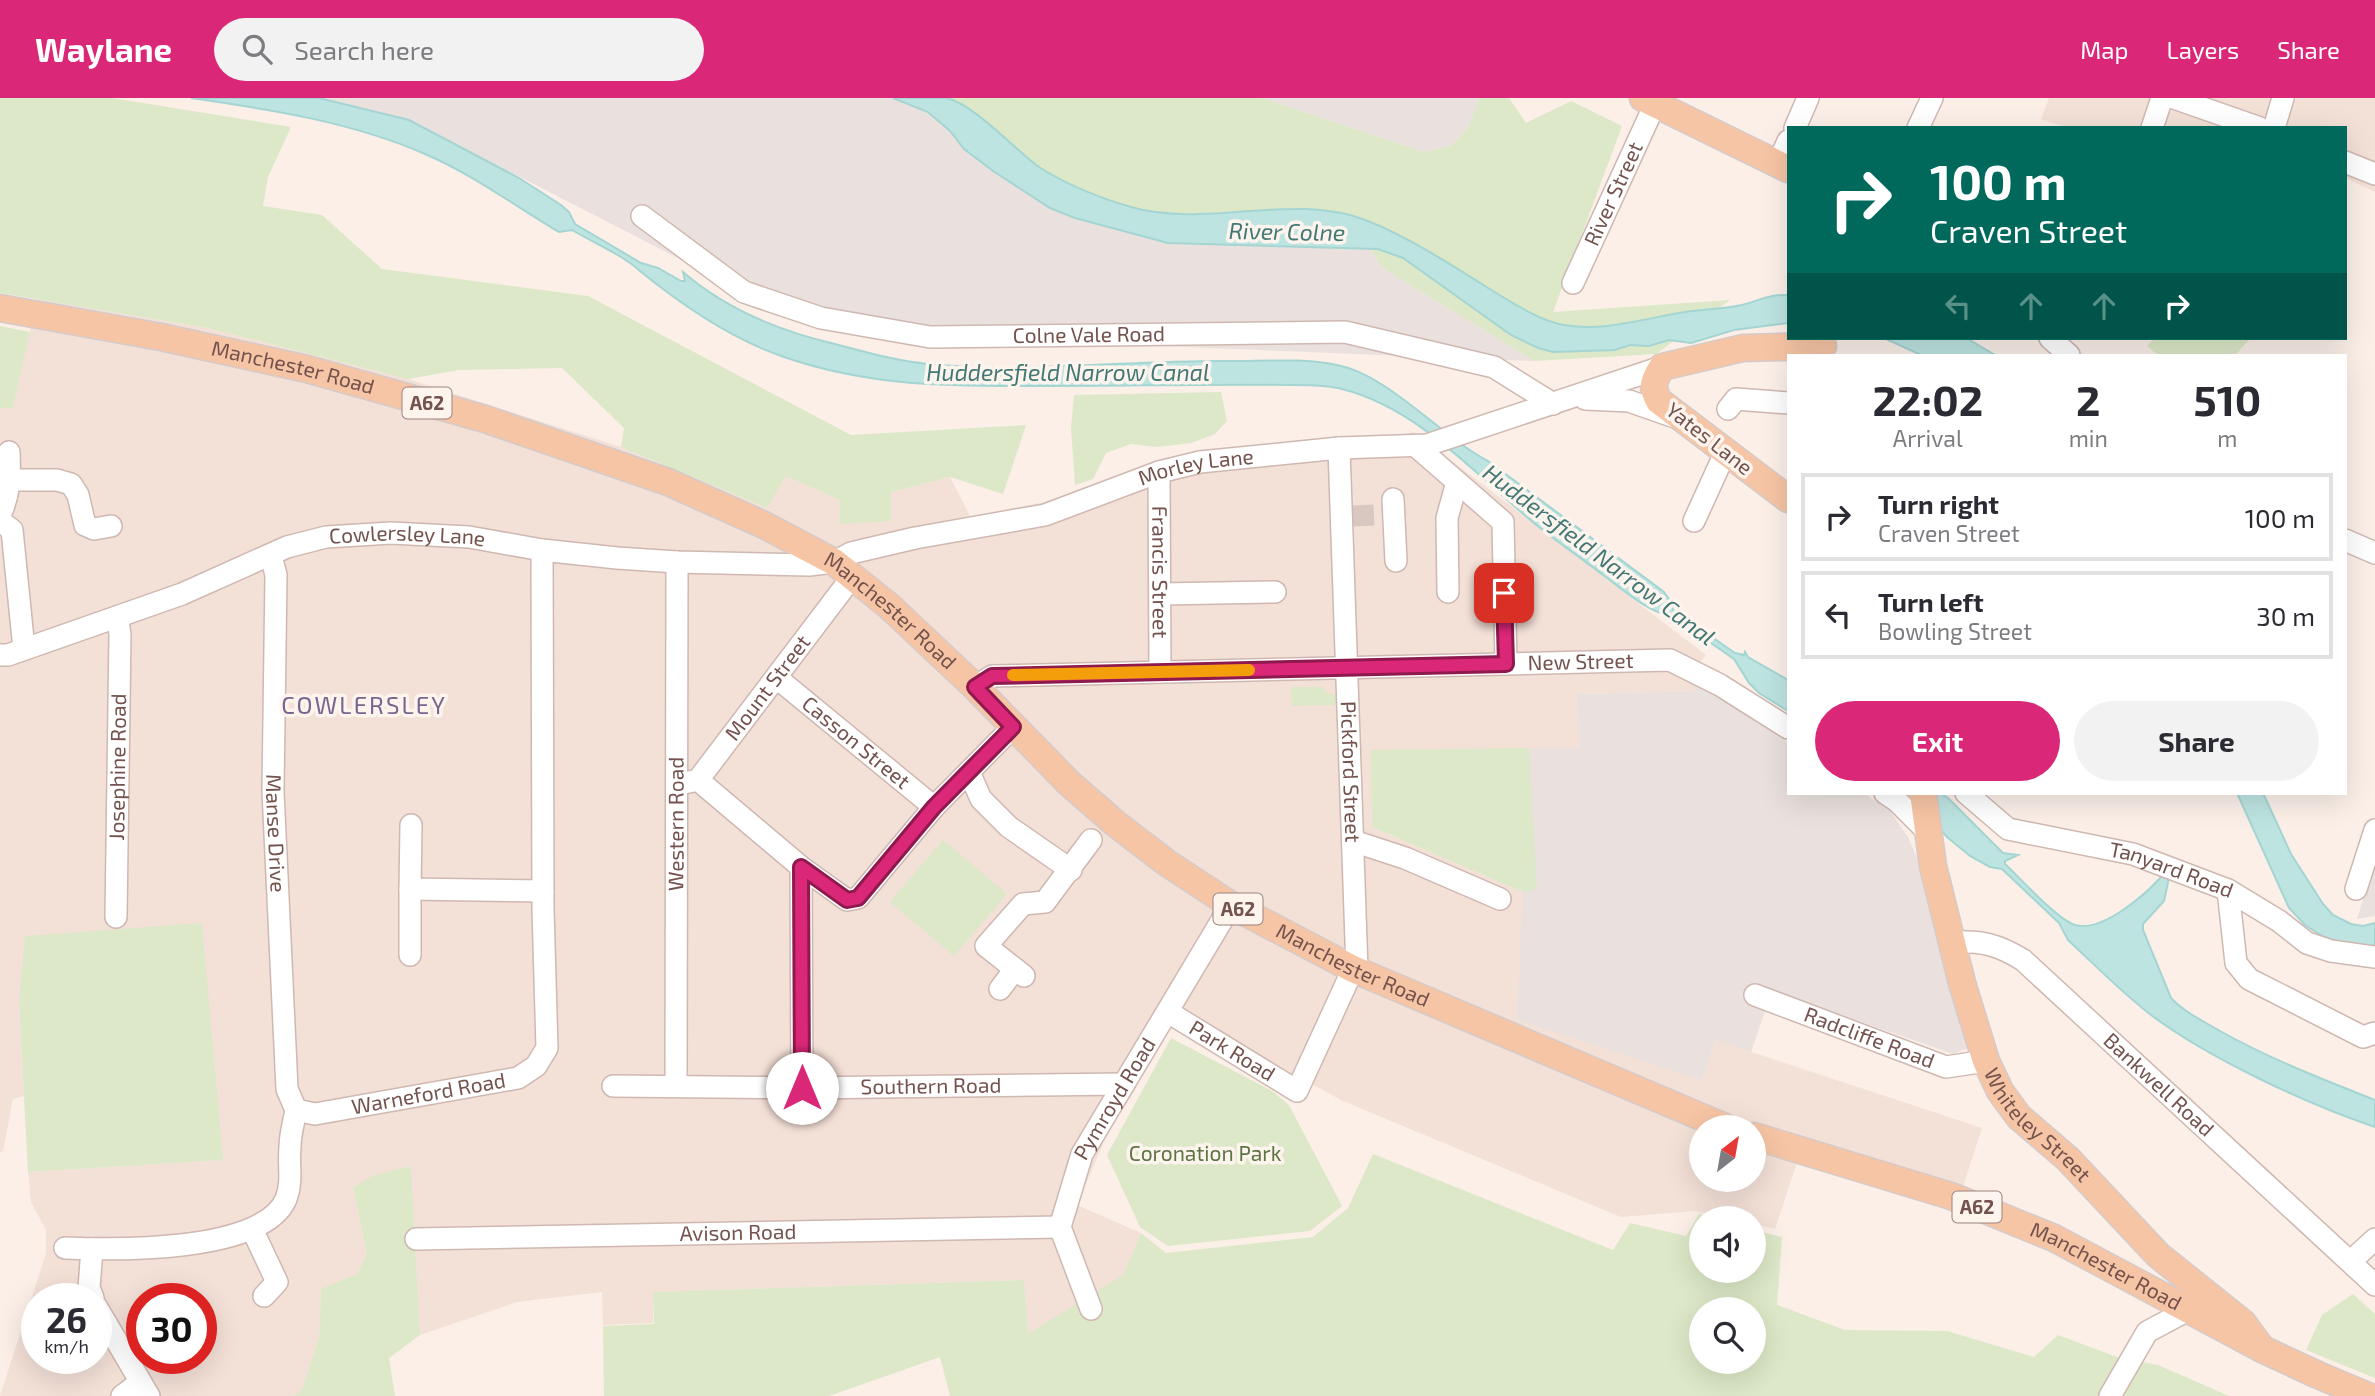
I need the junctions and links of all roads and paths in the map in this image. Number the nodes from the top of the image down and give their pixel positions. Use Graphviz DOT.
graph roads {
  1 [pos="1808,98"];
  2 [pos="1932,98"];
  3 [pos="2162,98"];
  4 [pos="2174,98"];
  5 [pos="2283,98"];
  6 [pos="1649,101"];
  7 [pos="1796,126"];
  8 [pos="1919,126"];
  9 [pos="2153,126"];
  10 [pos="2254,126"];
  11 [pos="2275,126"];
  12 [pos="1785,158"];
  13 [pos="2347,163"];
  14 [pos="2375,174"];
  15 [pos="642,216"];
  16 [pos="1573,283"];
  17 [pos="0,308"];
  18 [pos="2052,340"];
  19 [pos="1824,344"];
  20 [pos="2068,354"];
  21 [pos="1662,367"];
  22 [pos="1558,402"];
  23 [pos="1787,403"];
  24 [pos="1728,409"];
  25 [pos="1685,422"];
  26 [pos="1422,446"];
  27 [pos="1339,448"];
  28 [pos="9,453"];
  29 [pos="1725,453"];
  30 [pos="1159,472"];
  31 [pos="11,480"];
  32 [pos="1457,482"];
  33 [pos="1787,498"];
  34 [pos="1371,512"];
  35 [pos="0,515"];
  36 [pos="0,521"];
  37 [pos="1694,522"];
  38 [pos="111,526"];
  39 [pos="2347,541"];
  40 [pos="542,550"];
  41 [pos="2375,553"];
  42 [pos="271,556"];
  43 [pos="1396,561"];
  44 [pos="677,562"];
  45 [pos="843,569"];
  46 [pos="1275,592"];
  47 [pos="1448,592"];
  48 [pos="1160,594"];
  49 [pos="117,617"];
  50 [pos="24,649"];
  51 [pos="0,655"];
  52 [pos="1506,664"];
  53 [pos="1347,668"];
  54 [pos="1160,672"];
  55 [pos="777,678"];
  56 [pos="975,687"];
  57 [pos="1013,727"];
  58 [pos="1787,727"];
  59 [pos="969,772"];
  60 [pos="698,780"];
  61 [pos="675,785"];
  62 [pos="1888,795"];
  63 [pos="1923,795"];
  64 [pos="1968,795"];
  65 [pos="934,807"];
  66 [pos="411,825"];
  67 [pos="2375,830"];
  68 [pos="1927,831"];
  69 [pos="1091,840"];
  70 [pos="1353,841"];
  71 [pos="801,867"];
  72 [pos="1071,870"];
  73 [pos="410,889"];
  74 [pos="2356,889"];
  75 [pos="2228,890"];
  76 [pos="543,891"];
  77 [pos="1500,899"];
  78 [pos="1231,905"];
  79 [pos="116,917"];
  80 [pos="1952,942"];
  81 [pos="410,955"];
  82 [pos="2375,957"];
  83 [pos="1355,970"];
  84 [pos="1000,989"];
  85 [pos="1755,995"];
  86 [pos="1168,1012"];
  87 [pos="2375,1033"];
  88 [pos="1986,1061"];
  89 [pos="1124,1084"];
  90 [pos="613,1086"];
  91 [pos="676,1086"];
  92 [pos="802,1088"];
  93 [pos="296,1110"];
  94 [pos="1697,1115"];
  95 [pos="1766,1140"];
  96 [pos="1060,1227"];
  97 [pos="252,1229"];
  98 [pos="416,1239"];
  99 [pos="2375,1239"];
  100 [pos="65,1248"];
  101 [pos="92,1249"];
  102 [pos="2351,1261"];
  103 [pos="89,1283"];
  104 [pos="2375,1285"];
  105 [pos="264,1296"];
  106 [pos="1090,1309"];
  107 [pos="2188,1311"];
  108 [pos="112,1334"];
  109 [pos="2262,1349"];
  110 [pos="144,1389"];
  111 [pos="122,1396"];
  112 [pos="2110,1396"];
  113 [pos="2368,1396"];
  1 -- 7 [label="street"];
  2 -- 8 [label="street"];
  3 -- 9 [label="street"];
  4 -- 10 [label="street"];
  5 -- 11 [label="street"];
  6 -- 12 [label="main road"];
  6 -- 16 [label="street, River Street"];
  13 -- 14 [label="street"];
  15 -- 22 [label="street, Colne Vale Road"];
  17 -- 45 [label="main road, Manchester Road / A62"];
  18 -- 20 [label="street"];
  19 -- 21 [label="main road, Morley Lane"];
  21 -- 22 [label="street, Morley Lane"];
  21 -- 25 [label="main road, Yates Lane"];
  22 -- 25 [label="street, Morley Lane"];
  22 -- 26 [label="street, Morley Lane"];
  23 -- 24 [label="street"];
  25 -- 29 [label="main road, Yates Lane"];
  26 -- 27 [label="street, Morley Lane"];
  26 -- 32 [label="street"];
  27 -- 30 [label="street, Morley Lane"];
  27 -- 34 [label="street, Pickford Street"];
  28 -- 31 [label="street"];
  29 -- 33 [label="main road, Yates Lane"];
  29 -- 37 [label="street"];
  30 -- 45 [label="street, Morley Lane"];
  30 -- 48 [label="street, Francis Street"];
  31 -- 35 [label="street"];
  31 -- 38 [label="street"];
  32 -- 47 [label="street"];
  32 -- 52 [label="street"];
  34 -- 43 [label="street"];
  34 -- 53 [label="street, Pickford Street"];
  36 -- 50 [label="street"];
  39 -- 41 [label="street"];
  40 -- 42 [label="street, Cowlersley Lane"];
  40 -- 44 [label="street, Cowlersley Lane"];
  40 -- 76 [label="street, Warneford Road"];
  42 -- 49 [label="street, Cowlersley Lane"];
  42 -- 93 [label="street, Manse Drive"];
  44 -- 45 [label="street, Cowlersley Lane"];
  44 -- 61 [label="street, Western Road"];
  45 -- 55 [label="street, Mount Street"];
  45 -- 56 [label="main road, Manchester Road / A62"];
  46 -- 48 [label="street"];
  48 -- 54 [label="street, Francis Street"];
  49 -- 50 [label="street, Cowlersley Lane"];
  49 -- 79 [label="street, Josephine Road"];
  50 -- 51 [label="street, Cowlersley Lane"];
  52 -- 53 [label="street, New Street"];
  52 -- 58 [label="street, New Street"];
  53 -- 54 [label="street, New Street"];
  53 -- 70 [label="street, Pickford Street"];
  54 -- 56 [label="street, New Street"];
  55 -- 60 [label="street, Mount Street"];
  55 -- 65 [label="street, Casson Street"];
  56 -- 57 [label="main road, Manchester Road / A62"];
  57 -- 59 [label="street"];
  57 -- 78 [label="main road, Manchester Road / A62"];
  59 -- 65 [label="street"];
  59 -- 72 [label="street"];
  60 -- 61 [label="street"];
  60 -- 71 [label="street"];
  61 -- 91 [label="street, Western Road"];
  62 -- 68 [label="street"];
  63 -- 68 [label="main road, Whiteley Street"];
  64 -- 75 [label="street, Tanyard Road"];
  65 -- 71 [label="street"];
  66 -- 73 [label="street"];
  67 -- 74 [label="street"];
  68 -- 80 [label="main road, Whiteley Street"];
  69 -- 72 [label="street"];
  70 -- 77 [label="street"];
  70 -- 83 [label="street, Pickford Street"];
  71 -- 92 [label="street"];
  72 -- 84 [label="street"];
  73 -- 76 [label="street"];
  73 -- 81 [label="street"];
  75 -- 82 [label="street, Tanyard Road"];
  75 -- 87 [label="street"];
  76 -- 93 [label="street, Warneford Road"];
  78 -- 83 [label="main road, Manchester Road / A62"];
  78 -- 86 [label="street, Pymroyd Road"];
  80 -- 88 [label="main road, Whiteley Street"];
  80 -- 102 [label="street, Bankwell Road"];
  83 -- 86 [label="street, Park Road"];
  83 -- 94 [label="main road, Manchester Road / A62"];
  85 -- 88 [label="street, Radcliffe Road"];
  86 -- 89 [label="street, Pymroyd Road"];
  88 -- 109 [label="main road, Whiteley Street"];
  89 -- 92 [label="street, Southern Road"];
  89 -- 96 [label="street, Pymroyd Road"];
  90 -- 91 [label="street, Southern Road"];
  91 -- 92 [label="street, Southern Road"];
  93 -- 97 [label="street"];
  95 -- 107 [label="main road, Manchester Road / A62"];
  96 -- 98 [label="street, Avison Road"];
  96 -- 106 [label="street"];
  97 -- 101 [label="street"];
  97 -- 105 [label="street"];
  99 -- 102 [label="street"];
  100 -- 101 [label="street"];
  101 -- 103 [label="street"];
  102 -- 104 [label="street, Bankwell Road"];
  107 -- 109 [label="main road, Manchester Road / A62"];
  107 -- 112 [label="street"];
  108 -- 110 [label="street"];
  109 -- 113 [label="main road, Manchester Road / A62"];
  110 -- 111 [label="street"];
}
